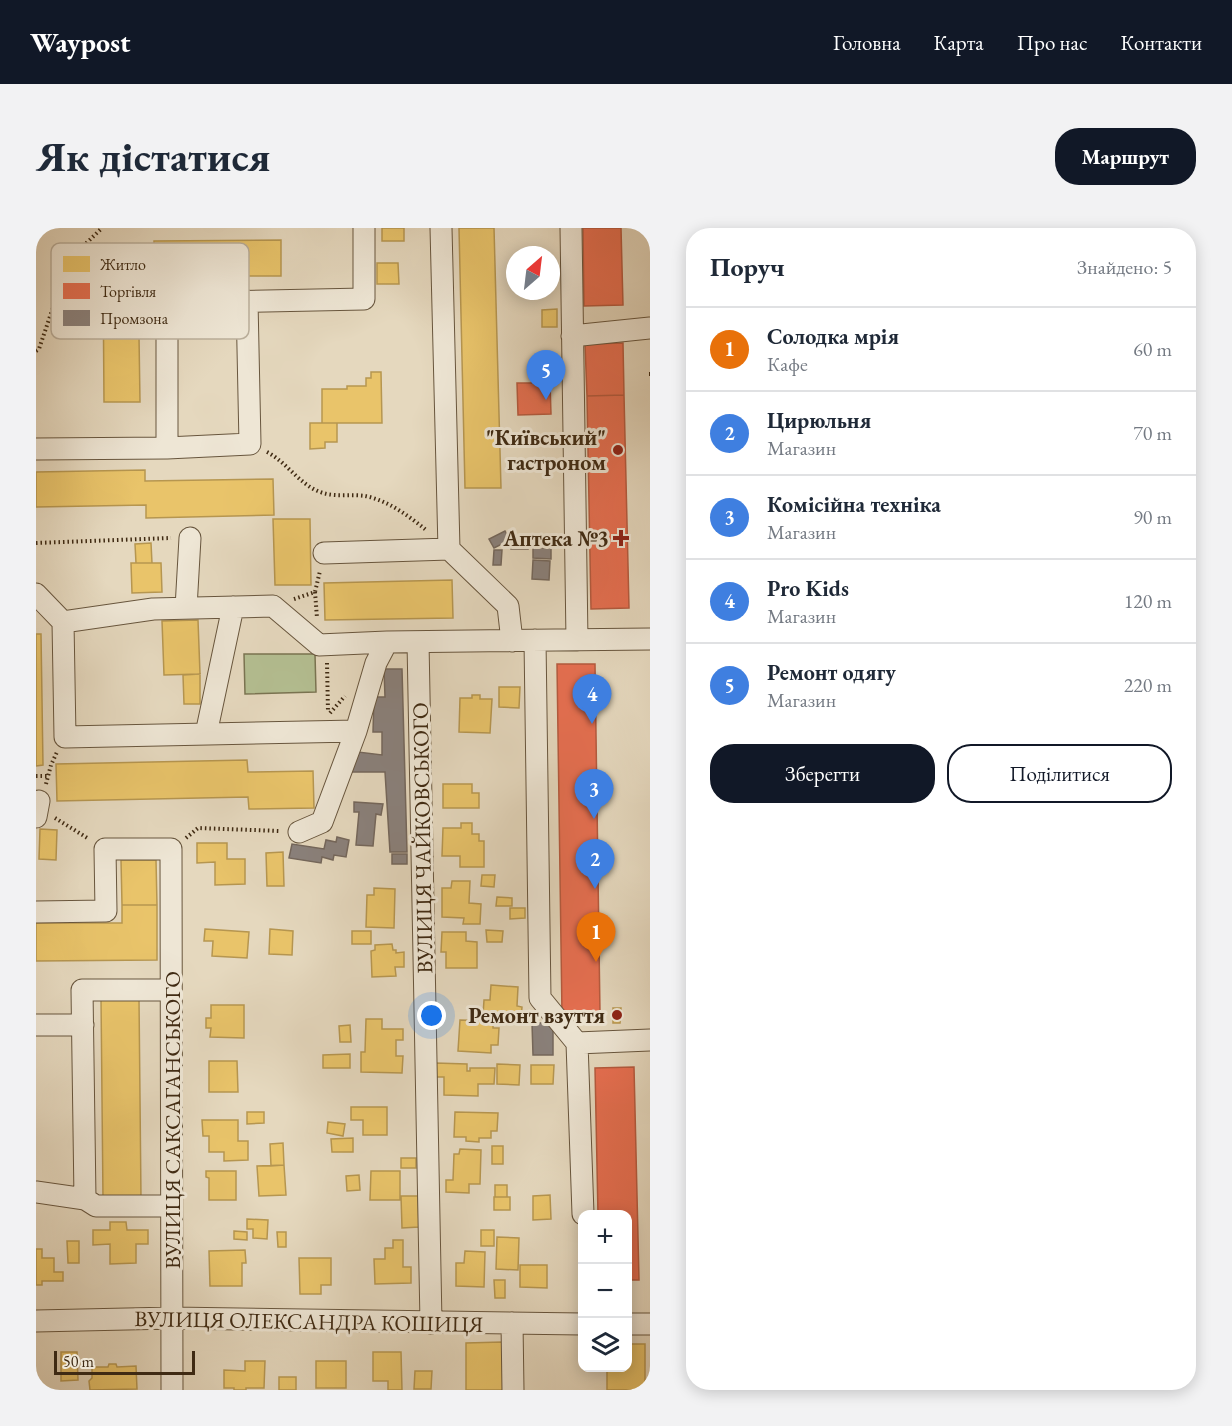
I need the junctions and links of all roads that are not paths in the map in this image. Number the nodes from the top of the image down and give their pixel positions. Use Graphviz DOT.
graph roads {
  1 [pos="364,228"];
  2 [pos="441,228"];
  3 [pos="571,228"];
  4 [pos="249,302"];
  5 [pos="650,328"];
  6 [pos="572,336"];
  7 [pos="167,339"];
  8 [pos="248,339"];
  9 [pos="167,448"];
  10 [pos="36,449"];
  11 [pos="190,538"];
  12 [pos="449,549"];
  13 [pos="324,553"];
  14 [pos="36,594"];
  15 [pos="233,607"];
  16 [pos="186,608"];
  17 [pos="63,622"];
  18 [pos="650,639"];
  19 [pos="535,640"];
  20 [pos="577,640"];
  21 [pos="512,641"];
  22 [pos="387,642"];
  23 [pos="418,642"];
  24 [pos="356,730"];
  25 [pos="206,734"];
  26 [pos="299,832"];
  27 [pos="36,912"];
  28 [pos="171,990"];
  29 [pos="36,1025"];
  30 [pos="83,1025"];
  31 [pos="650,1040"];
  32 [pos="577,1043"];
  33 [pos="36,1192"];
  34 [pos="86,1199"];
  35 [pos="171,1206"];
  36 [pos="583,1210"];
  37 [pos="172,1318"];
  38 [pos="36,1321"];
  39 [pos="431,1323"];
  40 [pos="512,1323"];
  41 [pos="578,1324"];
  42 [pos="632,1324"];
  43 [pos="650,1324"];
  44 [pos="172,1390"];
  45 [pos="513,1390"];
  1 -- 4 [label="street"];
  2 -- 12 [label="street"];
  3 -- 6 [label="street"];
  5 -- 6 [label="street"];
  6 -- 20 [label="street"];
  7 -- 9 [label="street"];
  8 -- 9 [label="street"];
  9 -- 10 [label="street"];
  11 -- 16 [label="street"];
  12 -- 13 [label="street"];
  12 -- 21 [label="street"];
  14 -- 17 [label="street"];
  15 -- 16 [label="street"];
  15 -- 22 [label="street"];
  15 -- 25 [label="street"];
  16 -- 17 [label="street"];
  17 -- 25 [label="street"];
  18 -- 20 [label="street"];
  19 -- 20 [label="street"];
  19 -- 21 [label="street"];
  19 -- 32 [label="street"];
  21 -- 23 [label="street"];
  22 -- 23 [label="street"];
  22 -- 24 [label="street"];
  23 -- 39 [label="street, ВУЛИЦЯ ЧАЙКОВСЬКОГО"];
  24 -- 25 [label="street"];
  24 -- 26 [label="street"];
  27 -- 28 [label="street, ВУЛИЦЯ САКСАГАНСЬКОГО"];
  28 -- 30 [label="street"];
  28 -- 35 [label="street, ВУЛИЦЯ САКСАГАНСЬКОГО"];
  29 -- 30 [label="street"];
  30 -- 34 [label="street"];
  31 -- 32 [label="street"];
  32 -- 36 [label="street"];
  33 -- 34 [label="street"];
  34 -- 35 [label="street"];
  35 -- 37 [label="street, ВУЛИЦЯ САКСАГАНСЬКОГО"];
  37 -- 38 [label="street, ВУЛИЦЯ ОЛЕКСАНДРА КОШИЦЯ"];
  37 -- 39 [label="street, ВУЛИЦЯ ОЛЕКСАНДРА КОШИЦЯ"];
  37 -- 44 [label="street, ВУЛИЦЯ САКСАГАНСЬКОГО"];
  39 -- 40 [label="street, ВУЛИЦЯ ОЛЕКСАНДРА КОШИЦЯ"];
  40 -- 41 [label="street, ВУЛИЦЯ ОЛЕКСАНДРА КОШИЦЯ"];
  40 -- 45 [label="street"];
  42 -- 43 [label="street"];
}
